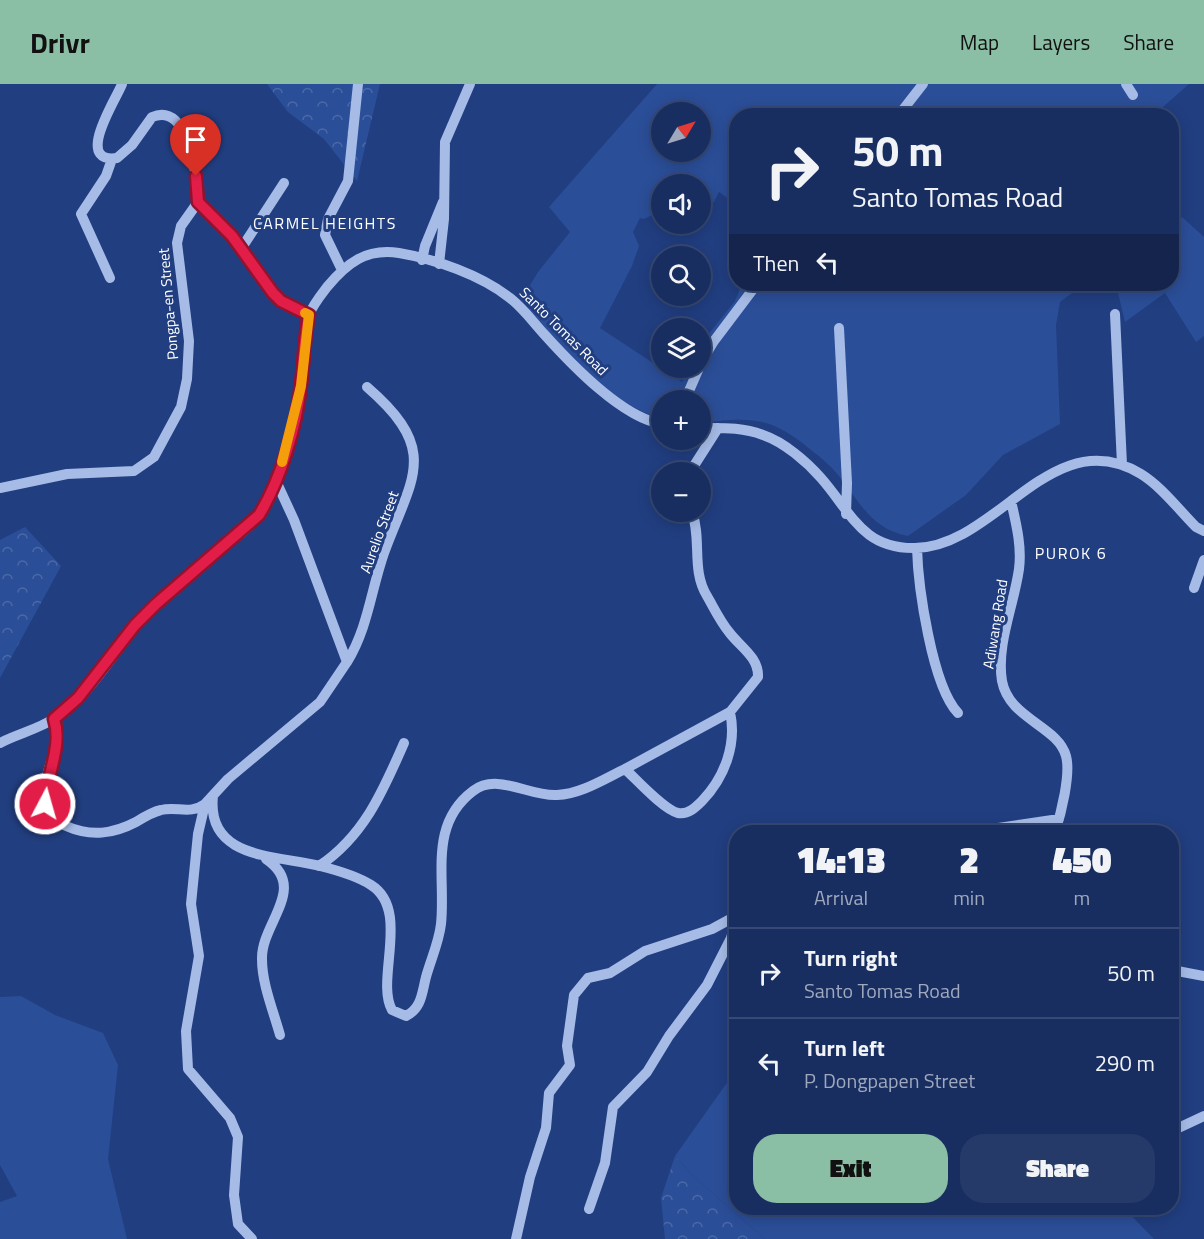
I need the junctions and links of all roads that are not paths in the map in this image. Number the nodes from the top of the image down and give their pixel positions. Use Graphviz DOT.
graph roads {
  1 [pos="122,84"];
  2 [pos="358,84"];
  3 [pos="470,84"];
  4 [pos="923,84"];
  5 [pos="1126,84"];
  6 [pos="1133,95"];
  7 [pos="904,108"];
  8 [pos="111,159"];
  9 [pos="284,183"];
  10 [pos="445,196"];
  11 [pos="198,202"];
  12 [pos="242,249"];
  13 [pos="423,260"];
  14 [pos="439,264"];
  15 [pos="342,270"];
  16 [pos="110,278"];
  17 [pos="752,291"];
  18 [pos="1115,314"];
  19 [pos="309,315"];
  20 [pos="839,328"];
  21 [pos="711,346"];
  22 [pos="367,387"];
  23 [pos="651,422"];
  24 [pos="711,428"];
  25 [pos="718,428"];
  26 [pos="696,462"];
  27 [pos="1122,465"];
  28 [pos="276,481"];
  29 [pos="0,488"];
  30 [pos="1011,501"];
  31 [pos="846,514"];
  32 [pos="695,522"];
  33 [pos="1204,531"];
  34 [pos="917,548"];
  35 [pos="1204,560"];
  36 [pos="1194,588"];
  37 [pos="347,662"];
  38 [pos="730,712"];
  39 [pos="958,713"];
  40 [pos="54,719"];
  41 [pos="0,743"];
  42 [pos="405,743"];
  43 [pos="625,769"];
  44 [pos="209,800"];
  45 [pos="1059,819"];
  46 [pos="1018,825"];
  47 [pos="1057,825"];
  48 [pos="263,857"];
  49 [pos="319,866"];
  50 [pos="729,920"];
  51 [pos="729,939"];
  52 [pos="1179,971"];
  53 [pos="1204,976"];
  54 [pos="280,1035"];
  55 [pos="1204,1116"];
  56 [pos="1179,1128"];
  57 [pos="589,1209"];
  58 [pos="252,1239"];
  59 [pos="516,1239"];
  1 -- 8 [label="street"];
  2 -- 15 [label="street"];
  3 -- 10 [label="street"];
  4 -- 7 [label="street"];
  5 -- 6 [label="street"];
  8 -- 11 [label="street"];
  8 -- 16 [label="street"];
  9 -- 12 [label="street"];
  10 -- 13 [label="street"];
  10 -- 14 [label="street"];
  11 -- 12 [label="street"];
  11 -- 29 [label="street, Pongpa-en Street"];
  12 -- 19 [label="street"];
  13 -- 14 [label="street, Santo Tomas Road"];
  13 -- 15 [label="street, Santo Tomas Road"];
  14 -- 23 [label="street, Santo Tomas Road"];
  15 -- 19 [label="street, Santo Tomas Road"];
  17 -- 21 [label="street"];
  18 -- 27 [label="street"];
  19 -- 28 [label="street, Santo Tomas Road"];
  20 -- 31 [label="street"];
  22 -- 37 [label="street, Aurelio Street"];
  24 -- 25 [label="street"];
  25 -- 26 [label="street"];
  25 -- 31 [label="street"];
  27 -- 30 [label="street"];
  27 -- 33 [label="street"];
  28 -- 37 [label="street"];
  28 -- 40 [label="street, Santo Tomas Road"];
  30 -- 34 [label="street"];
  30 -- 45 [label="street, Adiwang Road"];
  31 -- 34 [label="street"];
  32 -- 38 [label="street"];
  34 -- 39 [label="street"];
  35 -- 36 [label="street"];
  37 -- 44 [label="street, Aurelio Street"];
  38 -- 43 [label="street"];
  38 -- 43 [label="street"];
  40 -- 41 [label="street, Santo Tomas Road"];
  40 -- 44 [label="street"];
  42 -- 49 [label="street"];
  43 -- 49 [label="street"];
  44 -- 48 [label="street"];
  44 -- 58 [label="street"];
  45 -- 46 [label="street"];
  45 -- 47 [label="street, Adiwang Road"];
  48 -- 49 [label="street"];
  48 -- 54 [label="street"];
  50 -- 59 [label="street"];
  51 -- 57 [label="street"];
  52 -- 53 [label="street"];
  55 -- 56 [label="street"];
}
